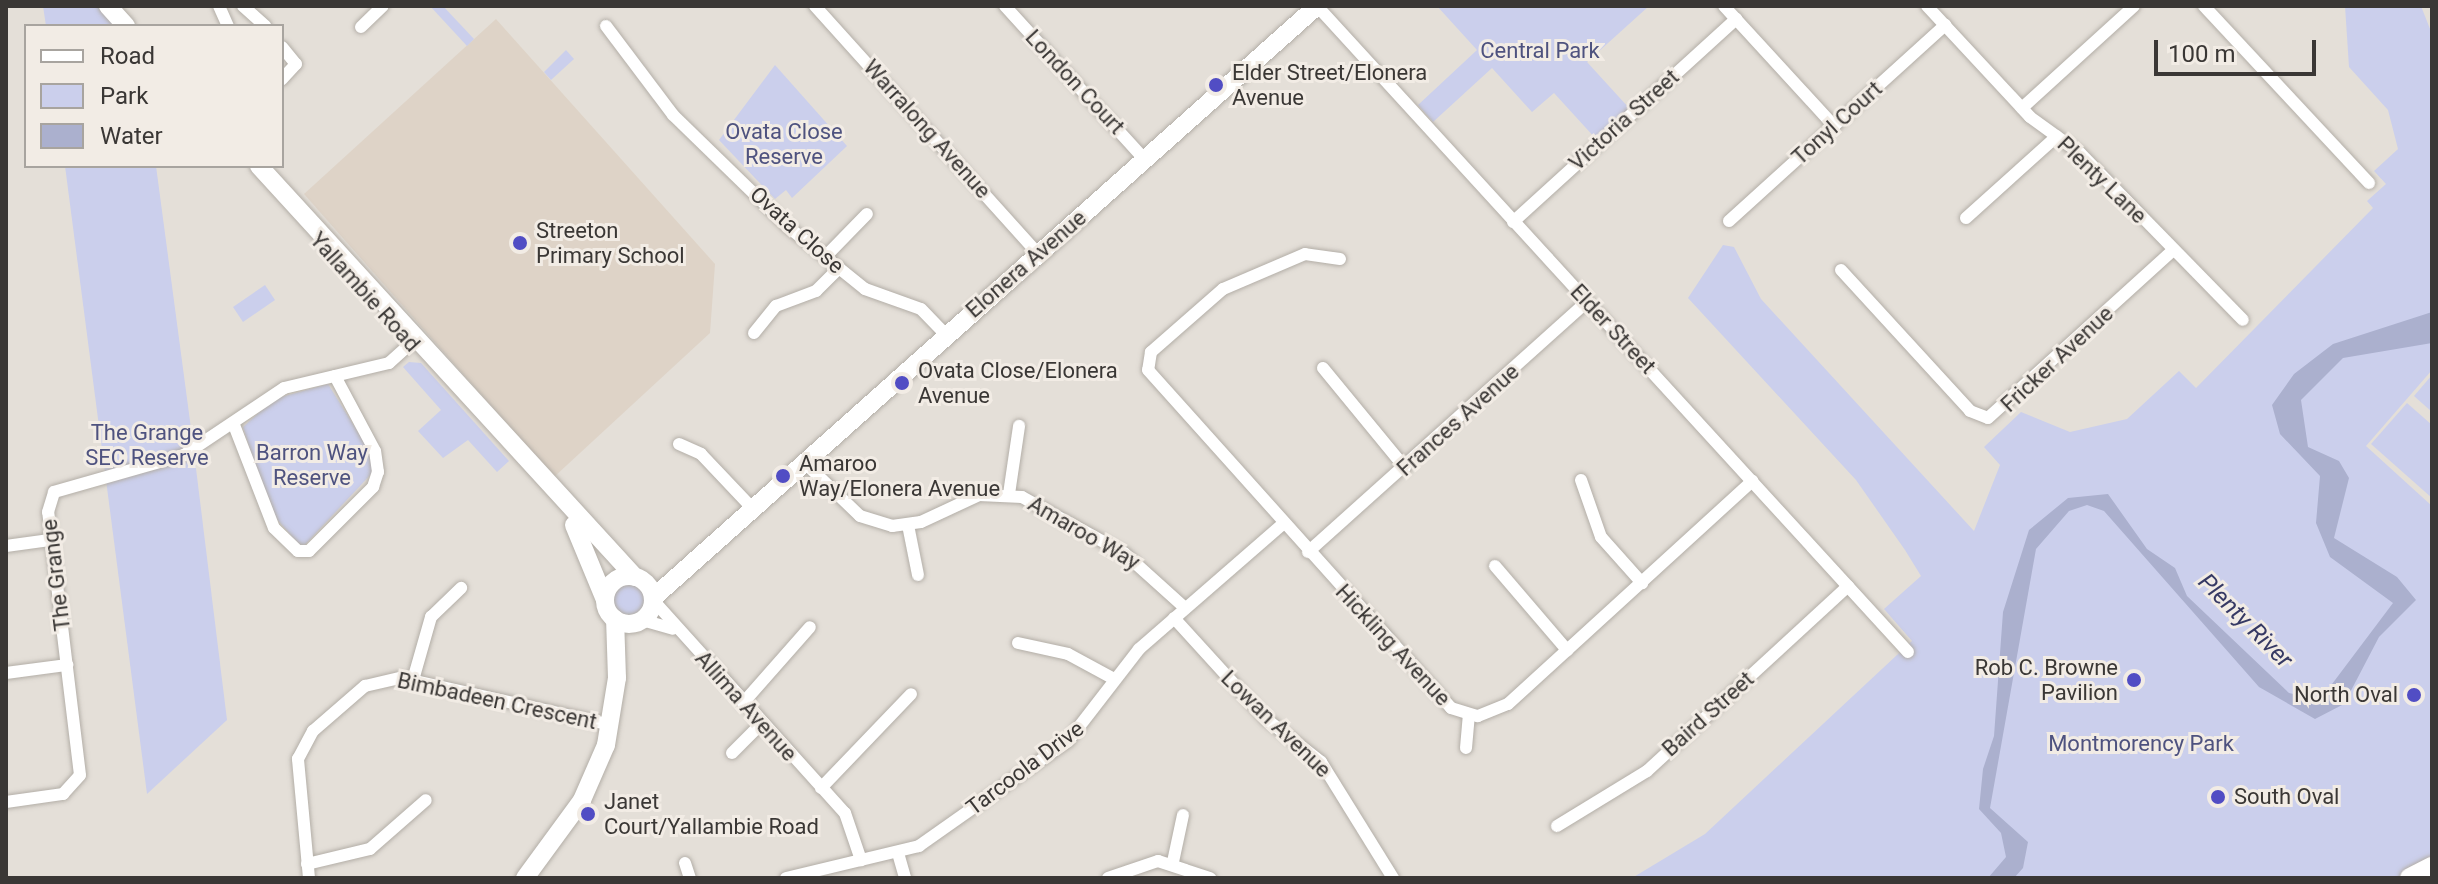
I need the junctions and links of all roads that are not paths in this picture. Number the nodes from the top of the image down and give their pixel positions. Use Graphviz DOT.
graph roads {
  1 [pos="108,6"];
  2 [pos="122,6"];
  3 [pos="243,6"];
  4 [pos="383,6"];
  5 [pos="815,6"];
  6 [pos="1005,6"];
  7 [pos="1306,6"];
  8 [pos="1318,6"];
  9 [pos="1724,6"];
  10 [pos="1927,6"];
  11 [pos="2134,6"];
  12 [pos="2204,6"];
  13 [pos="1736,19"];
  14 [pos="124,24"];
  15 [pos="138,24"];
  16 [pos="263,24"];
  17 [pos="1945,25"];
  18 [pos="606,26"];
  19 [pos="361,27"];
  20 [pos="1277,38"];
  21 [pos="284,49"];
  22 [pos="284,77"];
  23 [pos="2022,108"];
  24 [pos="1834,126"];
  25 [pos="2057,136"];
  26 [pos="1144,159"];
  27 [pos="261,168"];
  28 [pos="2369,183"];
  29 [pos="867,214"];
  30 [pos="1966,218"];
  31 [pos="1729,221"];
  32 [pos="1513,222"];
  33 [pos="2172,251"];
  34 [pos="1038,254"];
  35 [pos="825,257"];
  36 [pos="1340,259"];
  37 [pos="839,268"];
  38 [pos="1841,270"];
  39 [pos="1587,302"];
  40 [pos="2243,320"];
  41 [pos="754,333"];
  42 [pos="946,335"];
  43 [pos="413,341"];
  44 [pos="1323,368"];
  45 [pos="335,376"];
  46 [pos="234,425"];
  47 [pos="1019,426"];
  48 [pos="679,444"];
  49 [pos="806,464"];
  50 [pos="1405,468"];
  51 [pos="1581,480"];
  52 [pos="1752,481"];
  53 [pos="1009,494"];
  54 [pos="564,508"];
  55 [pos="756,509"];
  56 [pos="1280,521"];
  57 [pos="908,525"];
  58 [pos="50,540"];
  59 [pos="6,546"];
  60 [pos="1310,555"];
  61 [pos="1495,566"];
  62 [pos="692,567"];
  63 [pos="918,575"];
  64 [pos="637,578"];
  65 [pos="1642,583"];
  66 [pos="1848,586"];
  67 [pos="461,588"];
  68 [pos="653,599"];
  69 [pos="605,600"];
  70 [pos="1185,608"];
  71 [pos="1174,618"];
  72 [pos="629,621"];
  73 [pos="810,627"];
  74 [pos="679,633"];
  75 [pos="1018,643"];
  76 [pos="1567,650"];
  77 [pos="1908,652"];
  78 [pos="67,665"];
  79 [pos="6,673"];
  80 [pos="1114,679"];
  81 [pos="413,680"];
  82 [pos="911,694"];
  83 [pos="743,703"];
  84 [pos="1469,715"];
  85 [pos="762,723"];
  86 [pos="611,725"];
  87 [pos="1466,748"];
  88 [pos="732,753"];
  89 [pos="821,788"];
  90 [pos="426,800"];
  91 [pos="6,802"];
  92 [pos="1183,815"];
  93 [pos="1557,826"];
  94 [pos="898,853"];
  95 [pos="861,860"];
  96 [pos="1173,862"];
  97 [pos="685,863"];
  98 [pos="307,864"];
  99 [pos="2432,867"];
  100 [pos="529,876"];
  101 [pos="309,878"];
  102 [pos="690,878"];
  103 [pos="786,878"];
  104 [pos="905,878"];
  105 [pos="1108,878"];
  106 [pos="1210,878"];
  107 [pos="1393,878"];
  108 [pos="2410,878"];
  1 -- 14 [label="street"];
  2 -- 15 [label="street"];
  3 -- 16 [label="street"];
  4 -- 19 [label="street"];
  5 -- 34 [label="street, Warralong Avenue"];
  6 -- 26 [label="street, London Court"];
  7 -- 20 [label="street, Elonera Avenue"];
  8 -- 20 [label="street, Elonera Avenue"];
  8 -- 32 [label="street, Elder Street"];
  9 -- 13 [label="street"];
  10 -- 17 [label="street, Plenty Lane"];
  11 -- 23 [label="street"];
  12 -- 28 [label="street"];
  13 -- 24 [label="street"];
  13 -- 32 [label="street, Victoria Street"];
  17 -- 23 [label="street, Plenty Lane"];
  17 -- 24 [label="street, Tonyl Court"];
  18 -- 35 [label="street, Ovata Close"];
  20 -- 26 [label="street, Elonera Avenue"];
  21 -- 22 [label="street"];
  23 -- 25 [label="street, Plenty Lane"];
  24 -- 31 [label="street, Tonyl Court"];
  25 -- 30 [label="street"];
  25 -- 33 [label="street, Plenty Lane"];
  26 -- 34 [label="street, Elonera Avenue"];
  27 -- 43 [label="street, Yallambie Road"];
  29 -- 35 [label="street"];
  32 -- 39 [label="street, Elder Street"];
  33 -- 38 [label="street, Fricker Avenue"];
  33 -- 40 [label="street, Plenty Lane"];
  34 -- 42 [label="street, Elonera Avenue"];
  35 -- 37 [label="street, Ovata Close"];
  36 -- 56 [label="street, Hickling Avenue"];
  37 -- 41 [label="street"];
  37 -- 42 [label="street, Ovata Close"];
  39 -- 50 [label="street, Frances Avenue"];
  39 -- 52 [label="street, Elder Street"];
  42 -- 49 [label="street, Elonera Avenue"];
  43 -- 45 [label="street, The Grange"];
  43 -- 54 [label="street, Yallambie Road"];
  44 -- 50 [label="street"];
  45 -- 46 [label="street, The Grange"];
  45 -- 46 [label="street"];
  46 -- 58 [label="street, The Grange"];
  47 -- 53 [label="street"];
  48 -- 55 [label="street"];
  49 -- 55 [label="street, Elonera Avenue"];
  49 -- 57 [label="street"];
  50 -- 60 [label="street, Frances Avenue"];
  51 -- 65 [label="street"];
  52 -- 65 [label="street, Hickling Avenue"];
  52 -- 66 [label="street, Elder Street"];
  53 -- 57 [label="street, Amaroo Way"];
  53 -- 70 [label="street, Amaroo Way"];
  54 -- 64 [label="street, Yallambie Road"];
  54 -- 69 [label="street, Yallambie Road"];
  55 -- 62 [label="street, Elonera Avenue"];
  56 -- 60 [label="street, Hickling Avenue"];
  56 -- 70 [label="street, Tarcoola Drive"];
  57 -- 63 [label="street"];
  58 -- 59 [label="street"];
  58 -- 78 [label="street, The Grange"];
  60 -- 84 [label="street, Hickling Avenue"];
  61 -- 76 [label="street"];
  62 -- 64 [label="street, Elonera Avenue"];
  62 -- 68 [label="street, Elonera Avenue"];
  64 -- 68 [label="street, Yallambie Road"];
  64 -- 69 [label="street"];
  65 -- 76 [label="street, Hickling Avenue"];
  66 -- 77 [label="street, Elder Street"];
  66 -- 93 [label="street, Baird Street"];
  67 -- 81 [label="street"];
  68 -- 72 [label="street"];
  68 -- 74 [label="street, Allima Avenue"];
  69 -- 72 [label="street, Yallambie Road"];
  70 -- 71 [label="street, Tarcoola Drive"];
  71 -- 80 [label="street, Tarcoola Drive"];
  71 -- 107 [label="street, Lowan Avenue"];
  72 -- 74 [label="street, Allima Avenue"];
  72 -- 86 [label="street"];
  73 -- 83 [label="street"];
  74 -- 83 [label="street, Allima Avenue"];
  75 -- 80 [label="street"];
  76 -- 84 [label="street, Hickling Avenue"];
  78 -- 79 [label="street"];
  78 -- 91 [label="street, The Grange"];
  80 -- 94 [label="street, Tarcoola Drive"];
  81 -- 86 [label="street, Bimbadeen Crescent"];
  81 -- 98 [label="street, Bimbadeen Crescent"];
  82 -- 89 [label="street"];
  83 -- 85 [label="street, Allima Avenue"];
  84 -- 87 [label="street"];
  85 -- 88 [label="street"];
  85 -- 89 [label="street, Allima Avenue"];
  86 -- 100 [label="street"];
  89 -- 95 [label="street, Allima Avenue"];
  90 -- 98 [label="street"];
  92 -- 96 [label="street"];
  94 -- 95 [label="street, Tarcoola Drive"];
  94 -- 104 [label="street"];
  95 -- 103 [label="street, Tarcoola Drive"];
  96 -- 105 [label="street"];
  96 -- 106 [label="street"];
  97 -- 102 [label="street"];
  98 -- 101 [label="street, Bimbadeen Crescent"];
  99 -- 108 [label="main road"];
}
